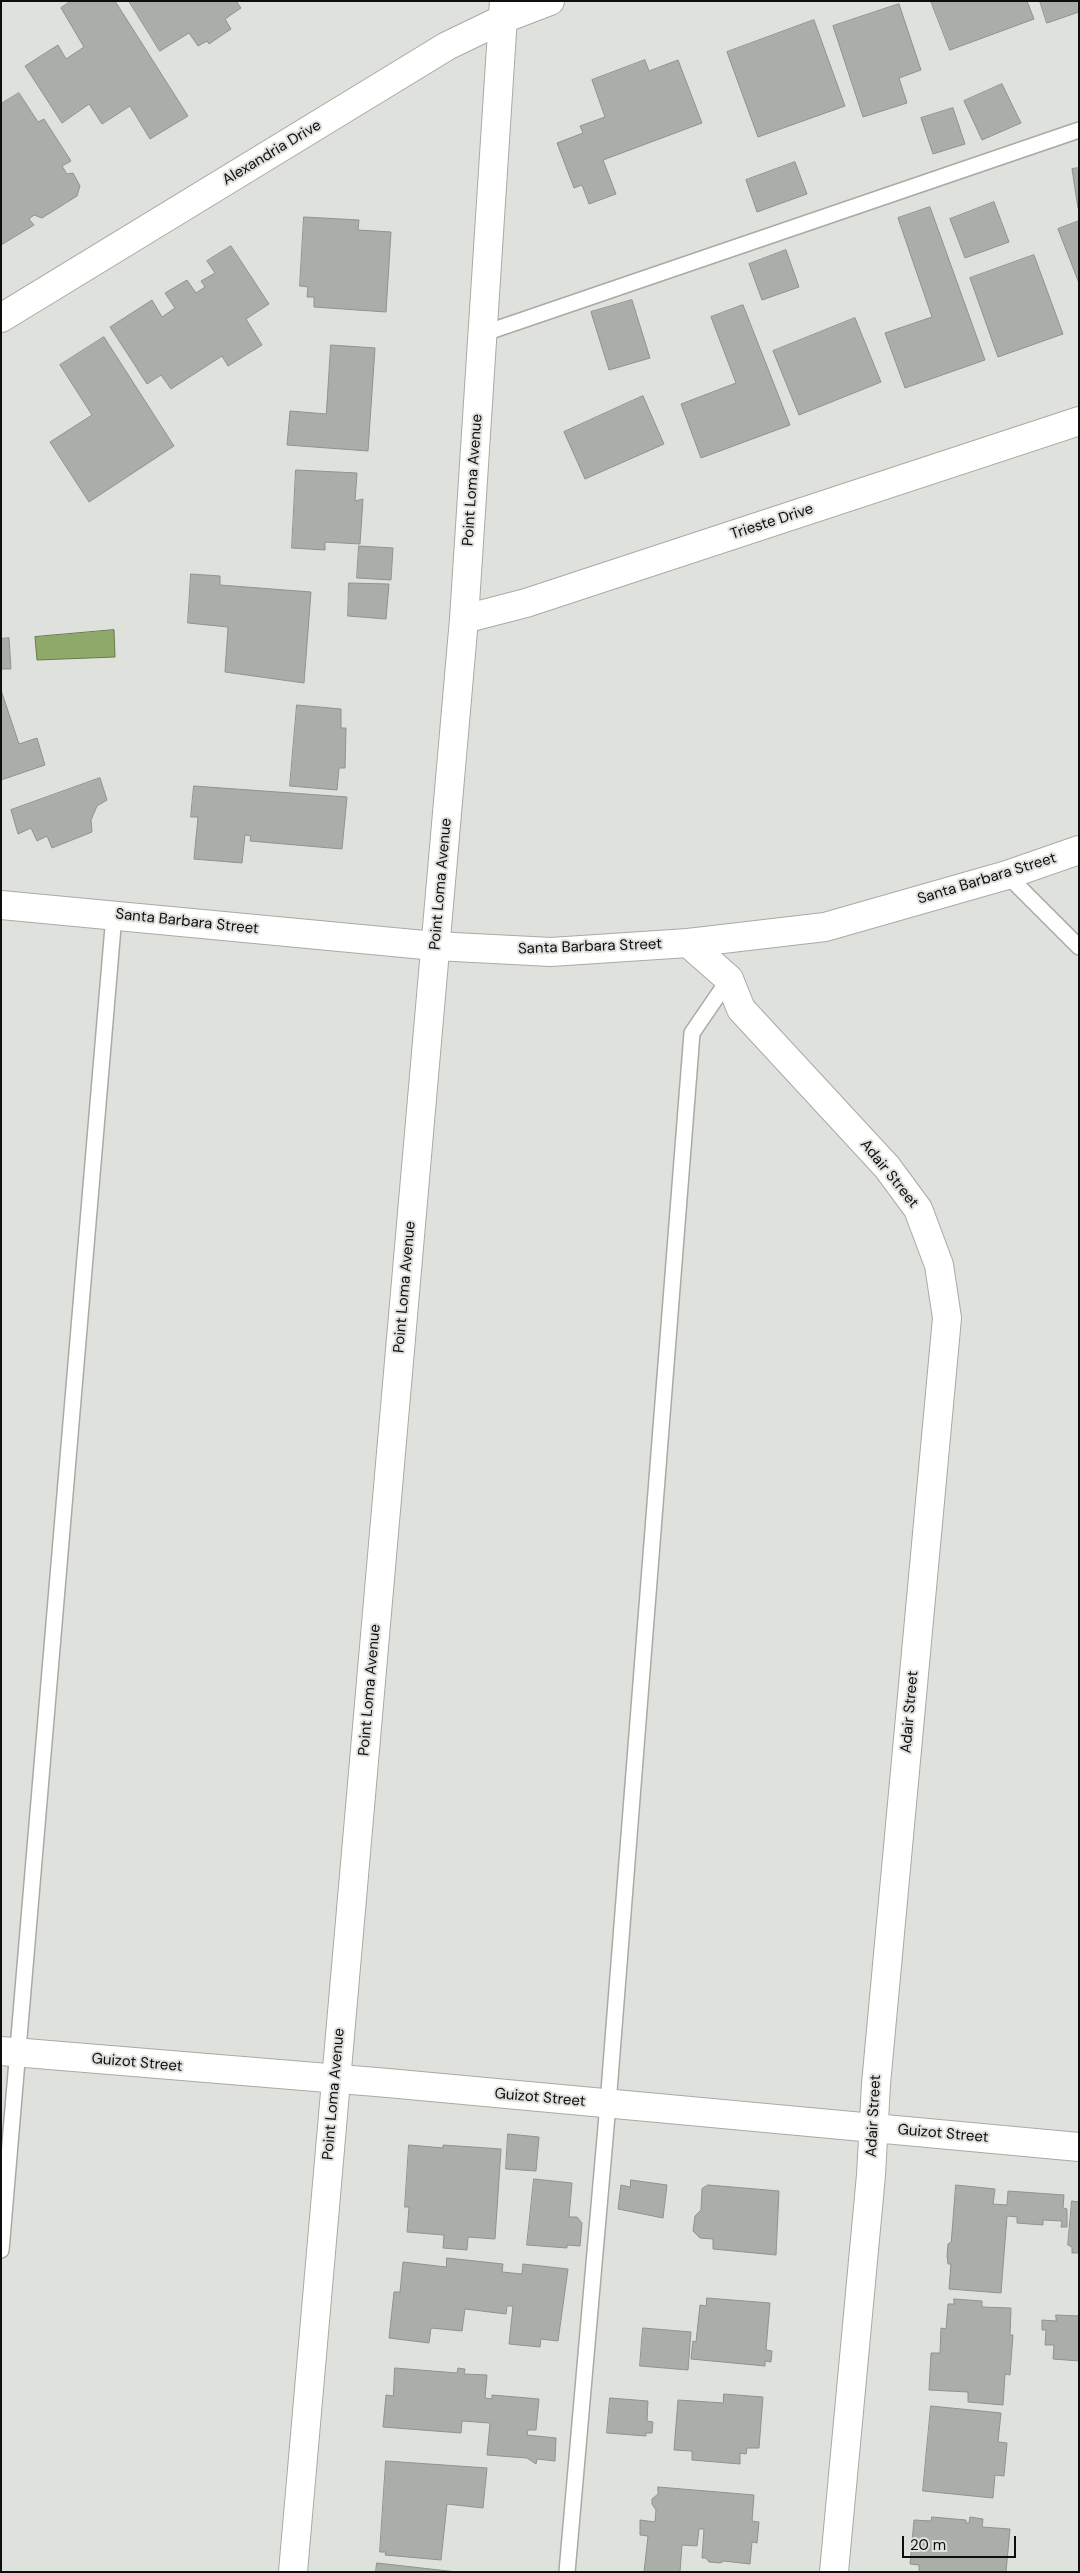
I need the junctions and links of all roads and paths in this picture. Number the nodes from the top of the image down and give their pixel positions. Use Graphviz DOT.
graph roads {
  1 [pos="550,1"];
  2 [pos="503,10"];
  3 [pos="1079,130"];
  4 [pos="1,318"];
  5 [pos="482,334"];
  6 [pos="1079,421"];
  7 [pos="464,619"];
  8 [pos="1079,850"];
  9 [pos="1007,875"];
  10 [pos="1,904"];
  11 [pos="114,915"];
  12 [pos="688,943"];
  13 [pos="436,946"];
  14 [pos="1079,947"];
  15 [pos="729,980"];
  16 [pos="10,2052"];
  17 [pos="335,2080"];
  18 [pos="608,2104"];
  19 [pos="874,2128"];
  20 [pos="1079,2147"];
  21 [pos="1,2250"];
  22 [pos="293,2572"];
  23 [pos="566,2572"];
  24 [pos="834,2572"];
  1 -- 2 [label="street, Alexandria Drive"];
  2 -- 4 [label="street, Alexandria Drive"];
  2 -- 5 [label="street, Point Loma Avenue"];
  3 -- 5 [label="lane"];
  5 -- 7 [label="street, Point Loma Avenue"];
  6 -- 7 [label="street, Trieste Drive"];
  7 -- 13 [label="street, Point Loma Avenue"];
  8 -- 9 [label="street, Santa Barbara Street"];
  9 -- 12 [label="street, Santa Barbara Street"];
  9 -- 14 [label="lane"];
  10 -- 11 [label="street, Santa Barbara Street"];
  11 -- 13 [label="street, Santa Barbara Street"];
  11 -- 16 [label="lane"];
  12 -- 13 [label="street, Santa Barbara Street"];
  12 -- 15 [label="street, Adair Street"];
  13 -- 17 [label="street, Point Loma Avenue"];
  15 -- 18 [label="lane"];
  15 -- 19 [label="street, Adair Street"];
  16 -- 17 [label="street, Guizot Street"];
  16 -- 21 [label="lane"];
  17 -- 18 [label="street, Guizot Street"];
  17 -- 22 [label="street, Point Loma Avenue"];
  18 -- 19 [label="street, Guizot Street"];
  18 -- 23 [label="lane"];
  19 -- 20 [label="street, Guizot Street"];
  19 -- 24 [label="street, Adair Street"];
}
